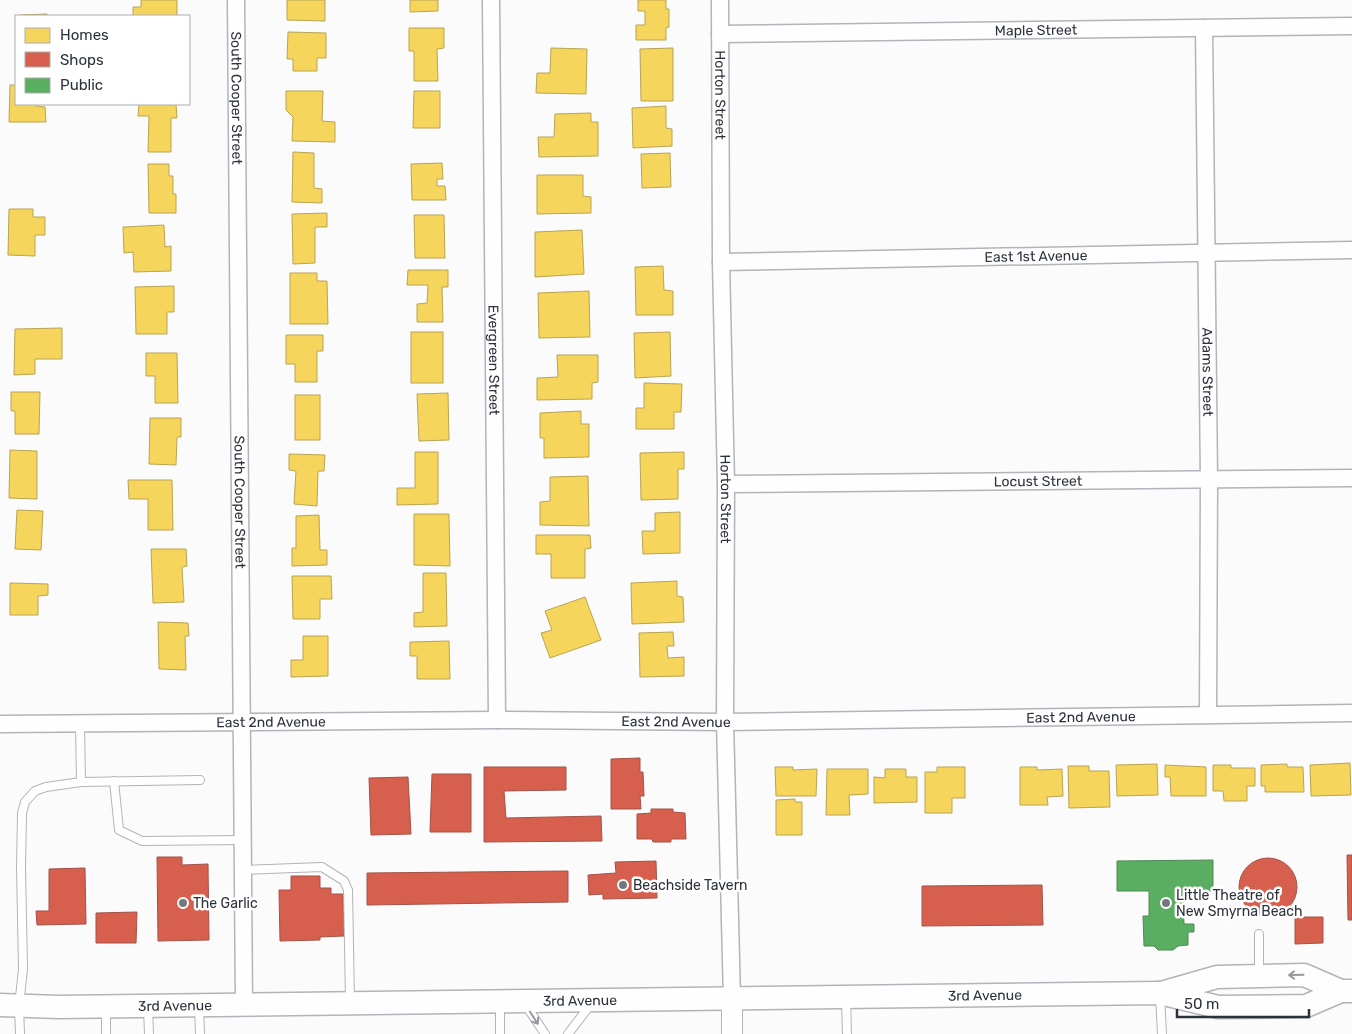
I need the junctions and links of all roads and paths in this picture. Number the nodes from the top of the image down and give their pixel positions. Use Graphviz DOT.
graph roads {
  1 [pos="236,0"];
  2 [pos="491,0"];
  3 [pos="720,0"];
  4 [pos="1352,26"];
  5 [pos="1204,28"];
  6 [pos="720,34"];
  7 [pos="1352,250"];
  8 [pos="1207,252"];
  9 [pos="721,262"];
  10 [pos="1352,478"];
  11 [pos="1209,479"];
  12 [pos="726,484"];
  13 [pos="1352,713"];
  14 [pos="1208,715"];
  15 [pos="497,720"];
  16 [pos="241,722"];
  17 [pos="726,722"];
  18 [pos="0,724"];
  19 [pos="80,724"];
  20 [pos="200,780"];
  21 [pos="114,781"];
  22 [pos="81,782"];
  23 [pos="242,840"];
  24 [pos="243,870"];
  25 [pos="1259,934"];
  26 [pos="1259,976"];
  27 [pos="1347,991"];
  28 [pos="1160,993"];
  29 [pos="846,997"];
  30 [pos="732,999"];
  31 [pos="594,1001"];
  32 [pos="500,1002"];
  33 [pos="524,1002"];
  34 [pos="350,1004"];
  35 [pos="10,1005"];
  36 [pos="199,1005"];
  37 [pos="244,1005"];
  38 [pos="106,1006"];
  39 [pos="148,1006"];
  40 [pos="20,1034"];
  41 [pos="106,1034"];
  42 [pos="149,1034"];
  43 [pos="200,1034"];
  44 [pos="500,1034"];
  45 [pos="545,1034"];
  46 [pos="568,1034"];
  47 [pos="732,1034"];
  48 [pos="847,1034"];
  49 [pos="1162,1034"];
  1 -- 16 [label="street, South Cooper Street"];
  2 -- 15 [label="street, Evergreen Street"];
  3 -- 6 [label="street, Horton Street"];
  4 -- 5 [label="street, Maple Street"];
  5 -- 6 [label="street, Maple Street"];
  5 -- 8 [label="street, Adams Street"];
  6 -- 9 [label="street, Horton Street"];
  7 -- 8 [label="street, East 1st Avenue"];
  8 -- 9 [label="street, East 1st Avenue"];
  8 -- 11 [label="street, Adams Street"];
  9 -- 12 [label="street, Horton Street"];
  10 -- 11 [label="street, Locust Street"];
  11 -- 12 [label="street, Locust Street"];
  11 -- 14 [label="street, Adams Street"];
  12 -- 17 [label="street, Horton Street"];
  13 -- 14 [label="street, East 2nd Avenue"];
  14 -- 17 [label="street, East 2nd Avenue"];
  15 -- 16 [label="street, East 2nd Avenue"];
  15 -- 17 [label="street, East 2nd Avenue"];
  16 -- 19 [label="street, East 2nd Avenue"];
  16 -- 23 [label="street, South Cooper Street"];
  17 -- 30 [label="street, Horton Street"];
  18 -- 19 [label="street, East 2nd Avenue"];
  19 -- 22 [label="lane"];
  20 -- 21 [label="lane"];
  21 -- 22 [label="lane"];
  21 -- 23 [label="lane"];
  22 -- 35 [label="lane"];
  23 -- 24 [label="street, South Cooper Street"];
  24 -- 34 [label="lane"];
  24 -- 37 [label="street, South Cooper Street"];
  25 -- 26 [label="lane"];
  27 -- 26 [label="main road, 3rd Avenue, one-way"];
  26 -- 28 [label="main road, 3rd Avenue"];
  27 -- 28 [label="main road, 3rd Avenue"];
  28 -- 29 [label="main road, 3rd Avenue"];
  28 -- 49 [label="lane"];
  29 -- 30 [label="main road, 3rd Avenue"];
  29 -- 48 [label="lane"];
  30 -- 31 [label="main road, 3rd Avenue"];
  30 -- 47 [label="street"];
  31 -- 33 [label="main road, 3rd Avenue"];
  31 -- 46 [label="lane"];
  32 -- 33 [label="main road, 3rd Avenue"];
  32 -- 34 [label="main road, 3rd Avenue"];
  32 -- 44 [label="lane"];
  33 -- 45 [label="lane, one-way"];
  34 -- 37 [label="main road, 3rd Avenue"];
  35 -- 38 [label="main road, 3rd Avenue"];
  35 -- 40 [label="lane"];
  36 -- 37 [label="main road, 3rd Avenue"];
  36 -- 39 [label="main road, 3rd Avenue"];
  36 -- 43 [label="lane"];
  38 -- 39 [label="main road, 3rd Avenue"];
  38 -- 41 [label="lane"];
  39 -- 42 [label="lane"];
}
